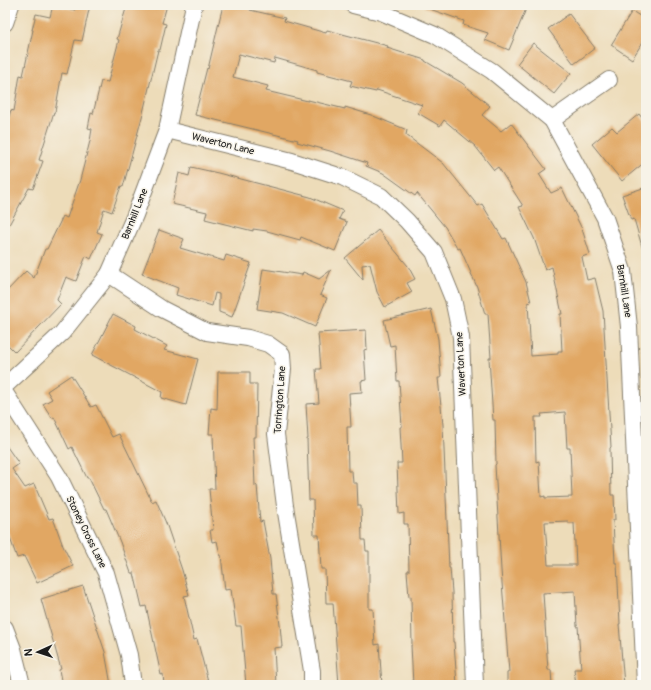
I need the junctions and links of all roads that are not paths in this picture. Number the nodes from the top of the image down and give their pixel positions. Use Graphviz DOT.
graph roads {
  1 [pos="11,5"];
  2 [pos="194,5"];
  3 [pos="353,5"];
  4 [pos="5,23"];
  5 [pos="609,80"];
  6 [pos="552,120"];
  7 [pos="168,130"];
  8 [pos="109,274"];
  9 [pos="5,386"];
  10 [pos="5,393"];
  11 [pos="5,628"];
  12 [pos="22,685"];
  13 [pos="133,685"];
  14 [pos="312,685"];
  15 [pos="475,685"];
  16 [pos="645,685"];
  1 -- 4 [label="street"];
  2 -- 7 [label="street, Barnhill Lane"];
  3 -- 6 [label="street, Barnhill Lane"];
  5 -- 6 [label="street"];
  6 -- 16 [label="street, Barnhill Lane"];
  7 -- 8 [label="street, Barnhill Lane"];
  7 -- 15 [label="street, Waverton Lane"];
  8 -- 9 [label="street, Barnhill Lane"];
  8 -- 14 [label="street, Torrington Lane"];
  10 -- 13 [label="street, Stoney Cross Lane"];
  11 -- 12 [label="street"];
}
